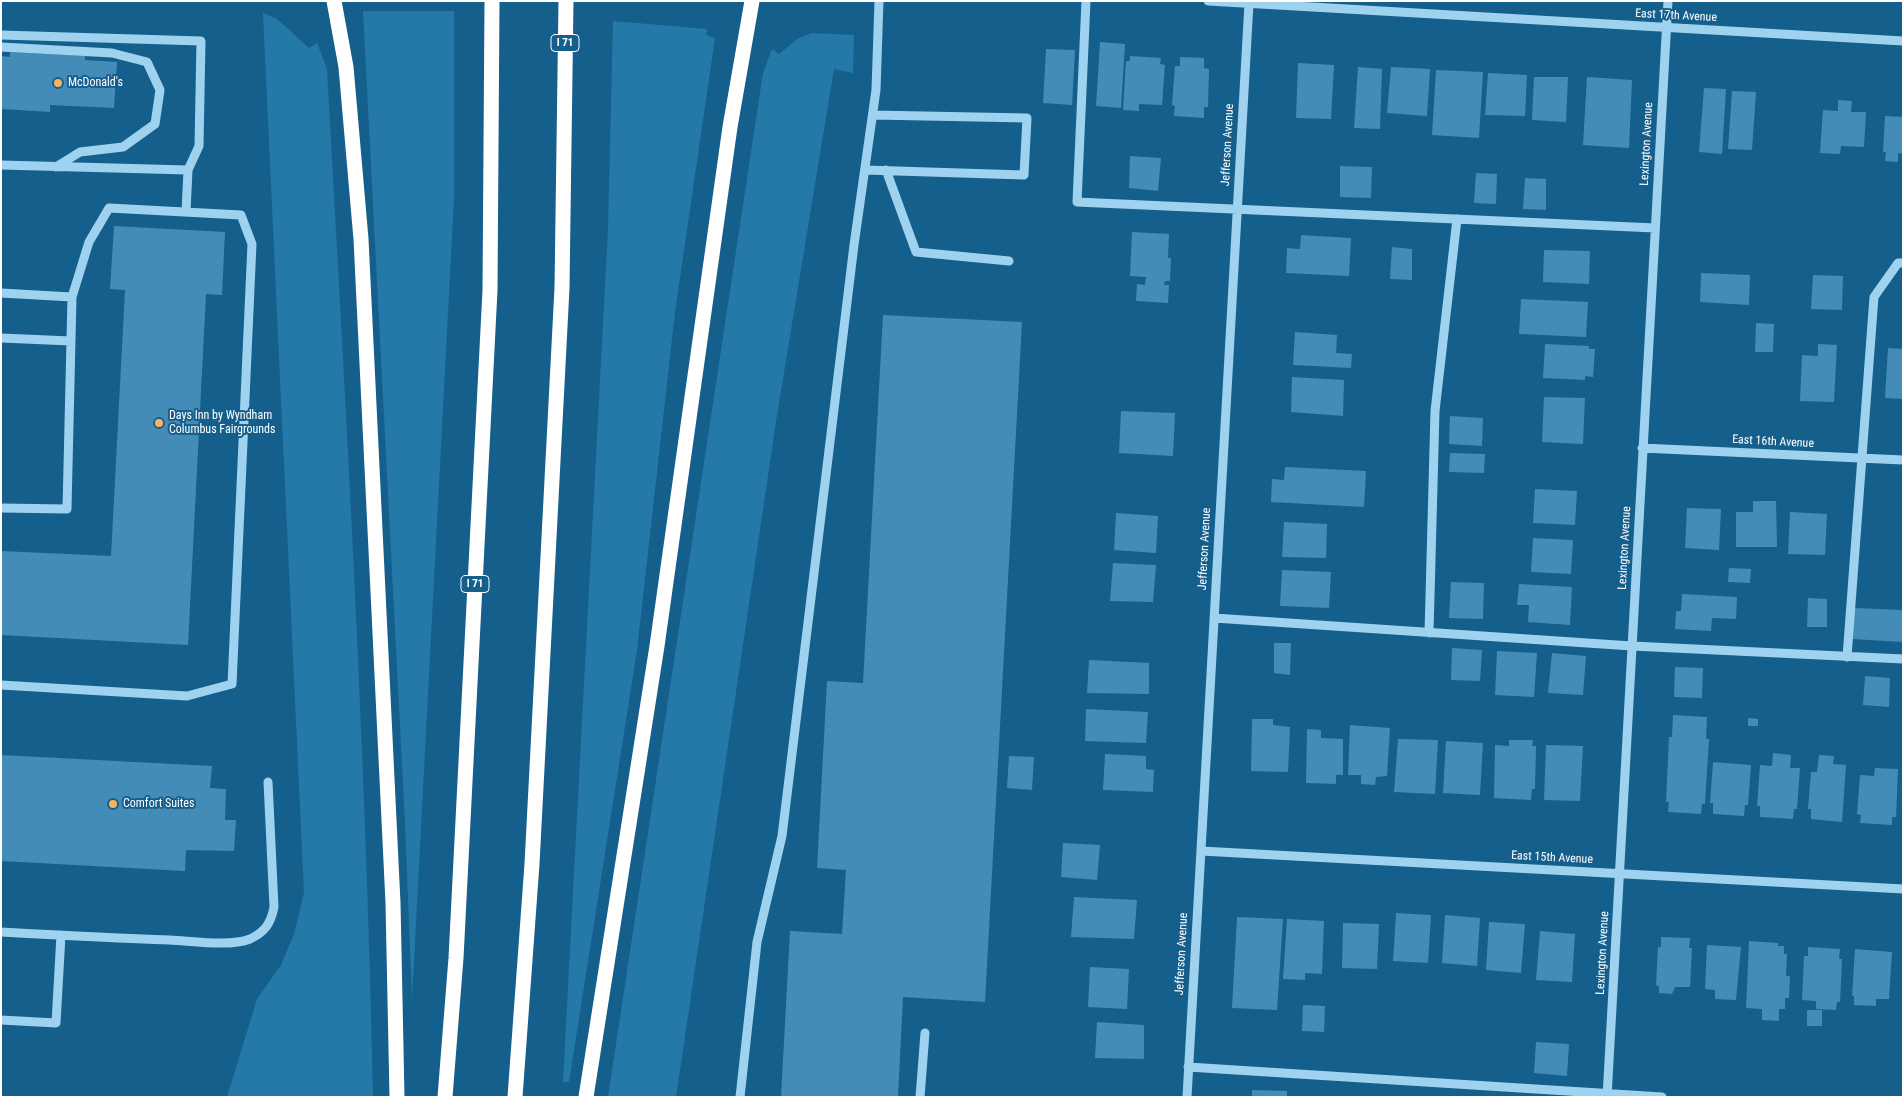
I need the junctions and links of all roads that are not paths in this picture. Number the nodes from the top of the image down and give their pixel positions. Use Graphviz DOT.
graph roads {
  1 [pos="334,1"];
  2 [pos="492,1"];
  3 [pos="566,1"];
  4 [pos="752,1"];
  5 [pos="880,1"];
  6 [pos="1086,1"];
  7 [pos="1208,1"];
  8 [pos="1668,1"];
  9 [pos="1249,3"];
  10 [pos="1666,28"];
  11 [pos="1,35"];
  12 [pos="1903,41"];
  13 [pos="1,47"];
  14 [pos="872,115"];
  15 [pos="1,165"];
  16 [pos="56,167"];
  17 [pos="188,170"];
  18 [pos="865,170"];
  19 [pos="886,170"];
  20 [pos="1237,209"];
  21 [pos="186,212"];
  22 [pos="1457,219"];
  23 [pos="1655,228"];
  24 [pos="1009,261"];
  25 [pos="1903,263"];
  26 [pos="1,293"];
  27 [pos="72,297"];
  28 [pos="1,338"];
  29 [pos="71,341"];
  30 [pos="1642,448"];
  31 [pos="1862,458"];
  32 [pos="1903,460"];
  33 [pos="1,508"];
  34 [pos="1214,618"];
  35 [pos="1429,633"];
  36 [pos="1632,646"];
  37 [pos="1847,657"];
  38 [pos="1903,660"];
  39 [pos="1,685"];
  40 [pos="268,782"];
  41 [pos="1201,851"];
  42 [pos="1620,874"];
  43 [pos="1903,889"];
  44 [pos="1,932"];
  45 [pos="61,935"];
  46 [pos="1,1020"];
  47 [pos="925,1033"];
  48 [pos="1188,1067"];
  49 [pos="1607,1095"];
  50 [pos="397,1097"];
  51 [pos="445,1097"];
  52 [pos="515,1097"];
  53 [pos="586,1097"];
  54 [pos="740,1097"];
  55 [pos="920,1097"];
  56 [pos="1187,1097"];
  57 [pos="1662,1097"];
  1 -- 50 [label="highway"];
  2 -- 51 [label="highway, I 71"];
  3 -- 52 [label="highway, I 71"];
  4 -- 53 [label="highway"];
  5 -- 14 [label="street"];
  6 -- 20 [label="street"];
  7 -- 9 [label="street, East 17th Avenue"];
  8 -- 10 [label="street, Lexington Avenue"];
  9 -- 10 [label="street, East 17th Avenue"];
  9 -- 20 [label="street, Jefferson Avenue"];
  10 -- 12 [label="street, East 17th Avenue"];
  10 -- 23 [label="street, Lexington Avenue"];
  11 -- 17 [label="street"];
  13 -- 16 [label="street"];
  14 -- 18 [label="street"];
  14 -- 19 [label="street"];
  15 -- 16 [label="street"];
  16 -- 17 [label="street"];
  17 -- 21 [label="street"];
  18 -- 19 [label="street"];
  18 -- 54 [label="street"];
  19 -- 24 [label="street"];
  20 -- 22 [label="street"];
  20 -- 34 [label="street, Jefferson Avenue"];
  21 -- 27 [label="street"];
  21 -- 39 [label="street"];
  22 -- 23 [label="street"];
  22 -- 35 [label="street"];
  23 -- 30 [label="street, Lexington Avenue"];
  25 -- 31 [label="street"];
  26 -- 27 [label="street"];
  27 -- 29 [label="street"];
  28 -- 29 [label="street"];
  29 -- 33 [label="street"];
  30 -- 31 [label="street, East 16th Avenue"];
  30 -- 36 [label="street, Lexington Avenue"];
  31 -- 32 [label="street, East 16th Avenue"];
  31 -- 37 [label="street"];
  34 -- 35 [label="street"];
  34 -- 41 [label="street, Jefferson Avenue"];
  35 -- 36 [label="street"];
  36 -- 37 [label="street"];
  36 -- 42 [label="street, Lexington Avenue"];
  37 -- 38 [label="street"];
  40 -- 45 [label="street"];
  41 -- 42 [label="street, East 15th Avenue"];
  41 -- 48 [label="street, Jefferson Avenue"];
  42 -- 43 [label="street, East 15th Avenue"];
  42 -- 49 [label="street, Lexington Avenue"];
  44 -- 45 [label="street"];
  45 -- 46 [label="street"];
  47 -- 55 [label="street"];
  48 -- 49 [label="street"];
  48 -- 56 [label="street, Jefferson Avenue"];
  49 -- 57 [label="street"];
}
